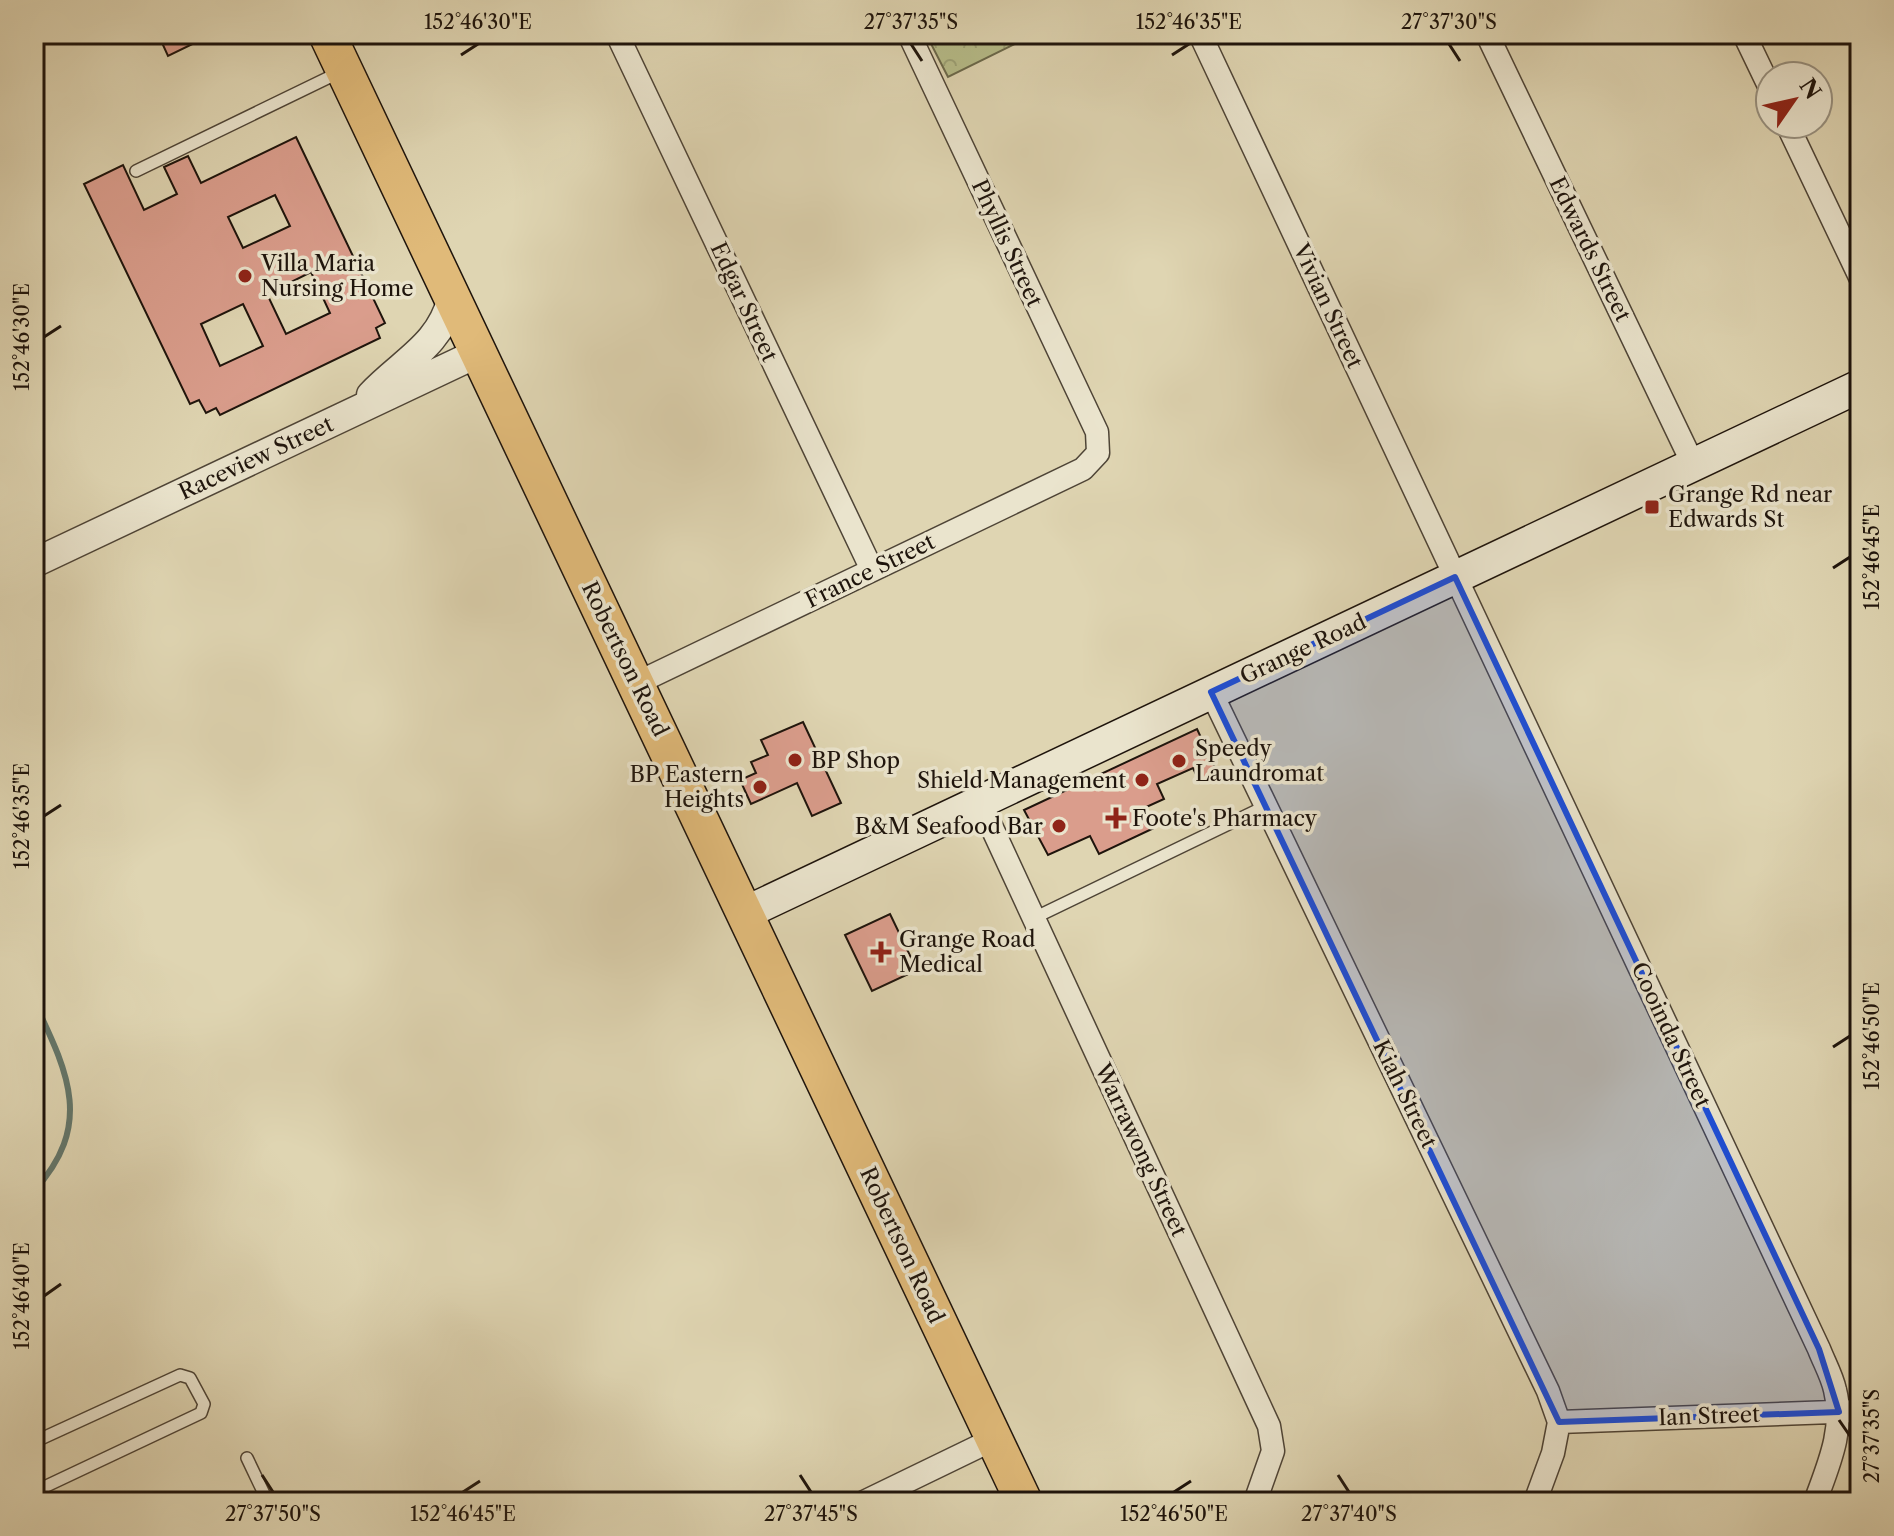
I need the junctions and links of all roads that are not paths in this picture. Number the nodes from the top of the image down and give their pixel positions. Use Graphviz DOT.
graph roads {
  1 [pos="327,34"];
  2 [pos="617,34"];
  3 [pos="909,34"];
  4 [pos="1200,34"];
  5 [pos="1487,34"];
  6 [pos="1744,34"];
  7 [pos="1757,60"];
  8 [pos="344,70"];
  9 [pos="1795,140"];
  10 [pos="136,171"];
  11 [pos="1860,277"];
  12 [pos="452,298"];
  13 [pos="478,353"];
  14 [pos="1860,386"];
  15 [pos="357,411"];
  16 [pos="1098,453"];
  17 [pos="1693,464"];
  18 [pos="34,563"];
  19 [pos="872,570"];
  20 [pos="1455,577"];
  21 [pos="637,683"];
  22 [pos="1211,692"];
  23 [pos="980,802"];
  24 [pos="1266,806"];
  25 [pos="745,913"];
  26 [pos="1034,918"];
  27 [pos="1850,1412"];
  28 [pos="1559,1422"];
  29 [pos="994,1439"];
  30 [pos="34,1442"];
  31 [pos="247,1458"];
  32 [pos="34,1475"];
  33 [pos="40,1489"];
  34 [pos="45,1502"];
  35 [pos="268,1502"];
  36 [pos="864,1502"];
  37 [pos="1024,1502"];
  38 [pos="1255,1502"];
  39 [pos="1535,1502"];
  40 [pos="1815,1502"];
  1 -- 8 [label="main road, Robertson Road"];
  2 -- 19 [label="street, Edgar Street"];
  3 -- 16 [label="street, Phyllis Street"];
  4 -- 20 [label="street, Vivian Street"];
  5 -- 17 [label="street, Edwards Street"];
  6 -- 7 [label="street"];
  8 -- 10 [label="lane"];
  8 -- 12 [label="main road, Robertson Road"];
  9 -- 11 [label="street"];
  12 -- 13 [label="main road, Robertson Road"];
  12 -- 15 [label="street"];
  13 -- 15 [label="street, Raceview Street"];
  13 -- 21 [label="main road, Robertson Road"];
  14 -- 17 [label="main road, Grange Road"];
  15 -- 18 [label="street, Raceview Street"];
  16 -- 19 [label="street, France Street"];
  17 -- 20 [label="main road, Grange Road"];
  19 -- 21 [label="street, France Street"];
  20 -- 22 [label="main road, Grange Road"];
  20 -- 27 [label="street, Cooinda Street"];
  21 -- 25 [label="main road, Robertson Road"];
  22 -- 23 [label="main road, Grange Road"];
  22 -- 24 [label="street, Kiah Street"];
  23 -- 25 [label="main road, Grange Road"];
  23 -- 26 [label="street, Warrawong Street"];
  24 -- 26 [label="lane"];
  24 -- 28 [label="street, Kiah Street"];
  25 -- 29 [label="main road, Robertson Road"];
  26 -- 38 [label="street, Warrawong Street"];
  27 -- 28 [label="street, Ian Street"];
  27 -- 40 [label="street, Cooinda Street"];
  28 -- 39 [label="street"];
  29 -- 36 [label="street"];
  29 -- 37 [label="main road, Robertson Road"];
  30 -- 33 [label="lane"];
  31 -- 35 [label="lane"];
  32 -- 33 [label="lane"];
  33 -- 34 [label="lane"];
}
